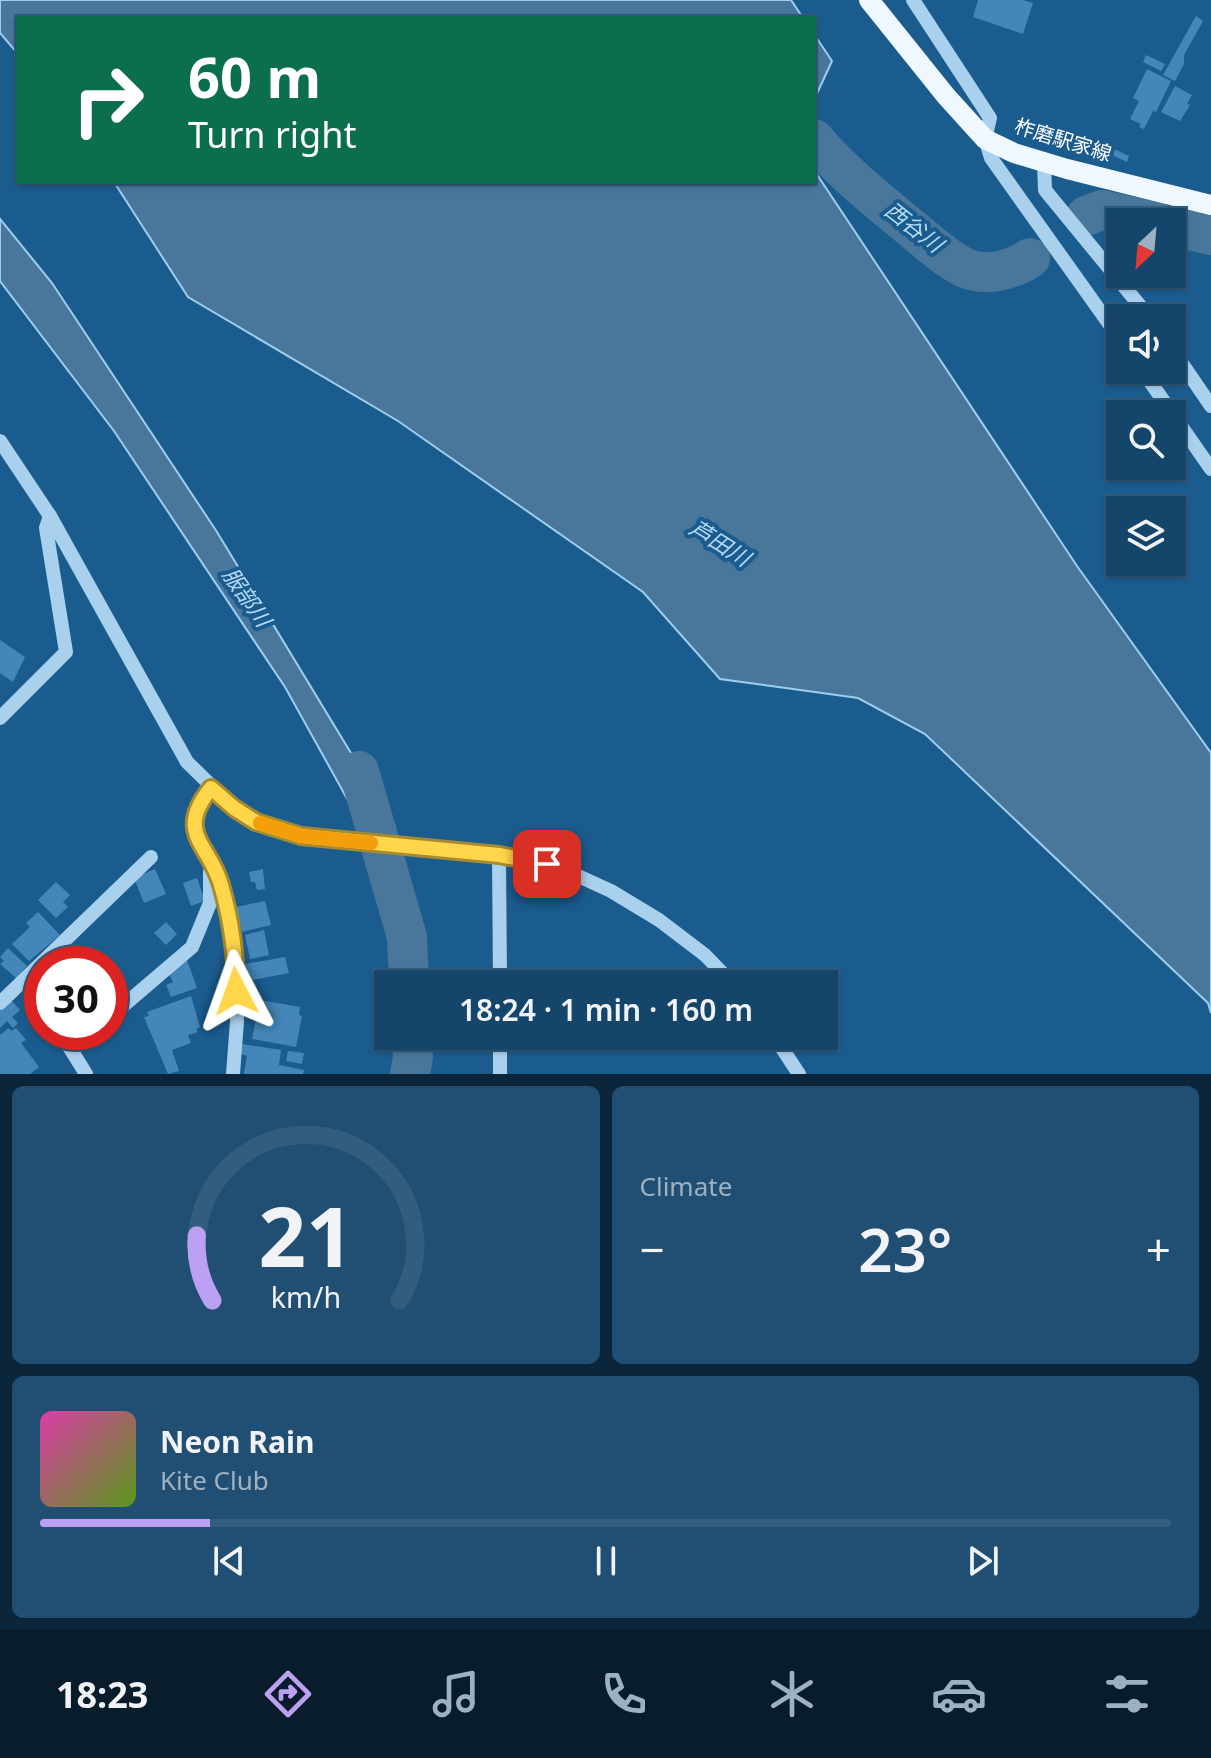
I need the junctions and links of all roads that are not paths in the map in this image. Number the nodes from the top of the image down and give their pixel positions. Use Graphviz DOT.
graph roads {
  1 [pos="869,0"];
  2 [pos="913,0"];
  3 [pos="985,139"];
  4 [pos="1044,162"];
  5 [pos="1211,205"];
  6 [pos="1139,304"];
  7 [pos="1106,319"];
  8 [pos="1186,369"];
  9 [pos="1152,384"];
  10 [pos="1211,406"];
  11 [pos="0,441"];
  12 [pos="1211,469"];
  13 [pos="50,516"];
  14 [pos="0,718"];
  15 [pos="211,788"];
  16 [pos="499,855"];
  17 [pos="151,857"];
  18 [pos="213,867"];
  19 [pos="59,946"];
  20 [pos="500,970"];
  21 [pos="719,970"];
  22 [pos="24,980"];
  23 [pos="128,1002"];
  24 [pos="0,1003"];
  25 [pos="72,1050"];
  26 [pos="500,1050"];
  27 [pos="783,1050"];
  28 [pos="86,1074"];
  29 [pos="233,1074"];
  30 [pos="500,1074"];
  31 [pos="799,1074"];
  1 -- 3 [label="main road, 柞磨駅家線"];
  2 -- 3 [label="street"];
  3 -- 4 [label="main road, 柞磨駅家線"];
  3 -- 7 [label="street"];
  4 -- 5 [label="main road, 柞磨駅家線"];
  4 -- 6 [label="street"];
  8 -- 10 [label="street"];
  9 -- 12 [label="street"];
  11 -- 13 [label="street"];
  13 -- 14 [label="street"];
  13 -- 15 [label="street"];
  15 -- 16 [label="street"];
  15 -- 18 [label="street"];
  16 -- 20 [label="street"];
  16 -- 21 [label="street"];
  17 -- 19 [label="street"];
  18 -- 23 [label="street"];
  18 -- 29 [label="street"];
  22 -- 24 [label="street"];
  25 -- 28 [label="street"];
  26 -- 30 [label="street"];
  27 -- 31 [label="street"];
}
